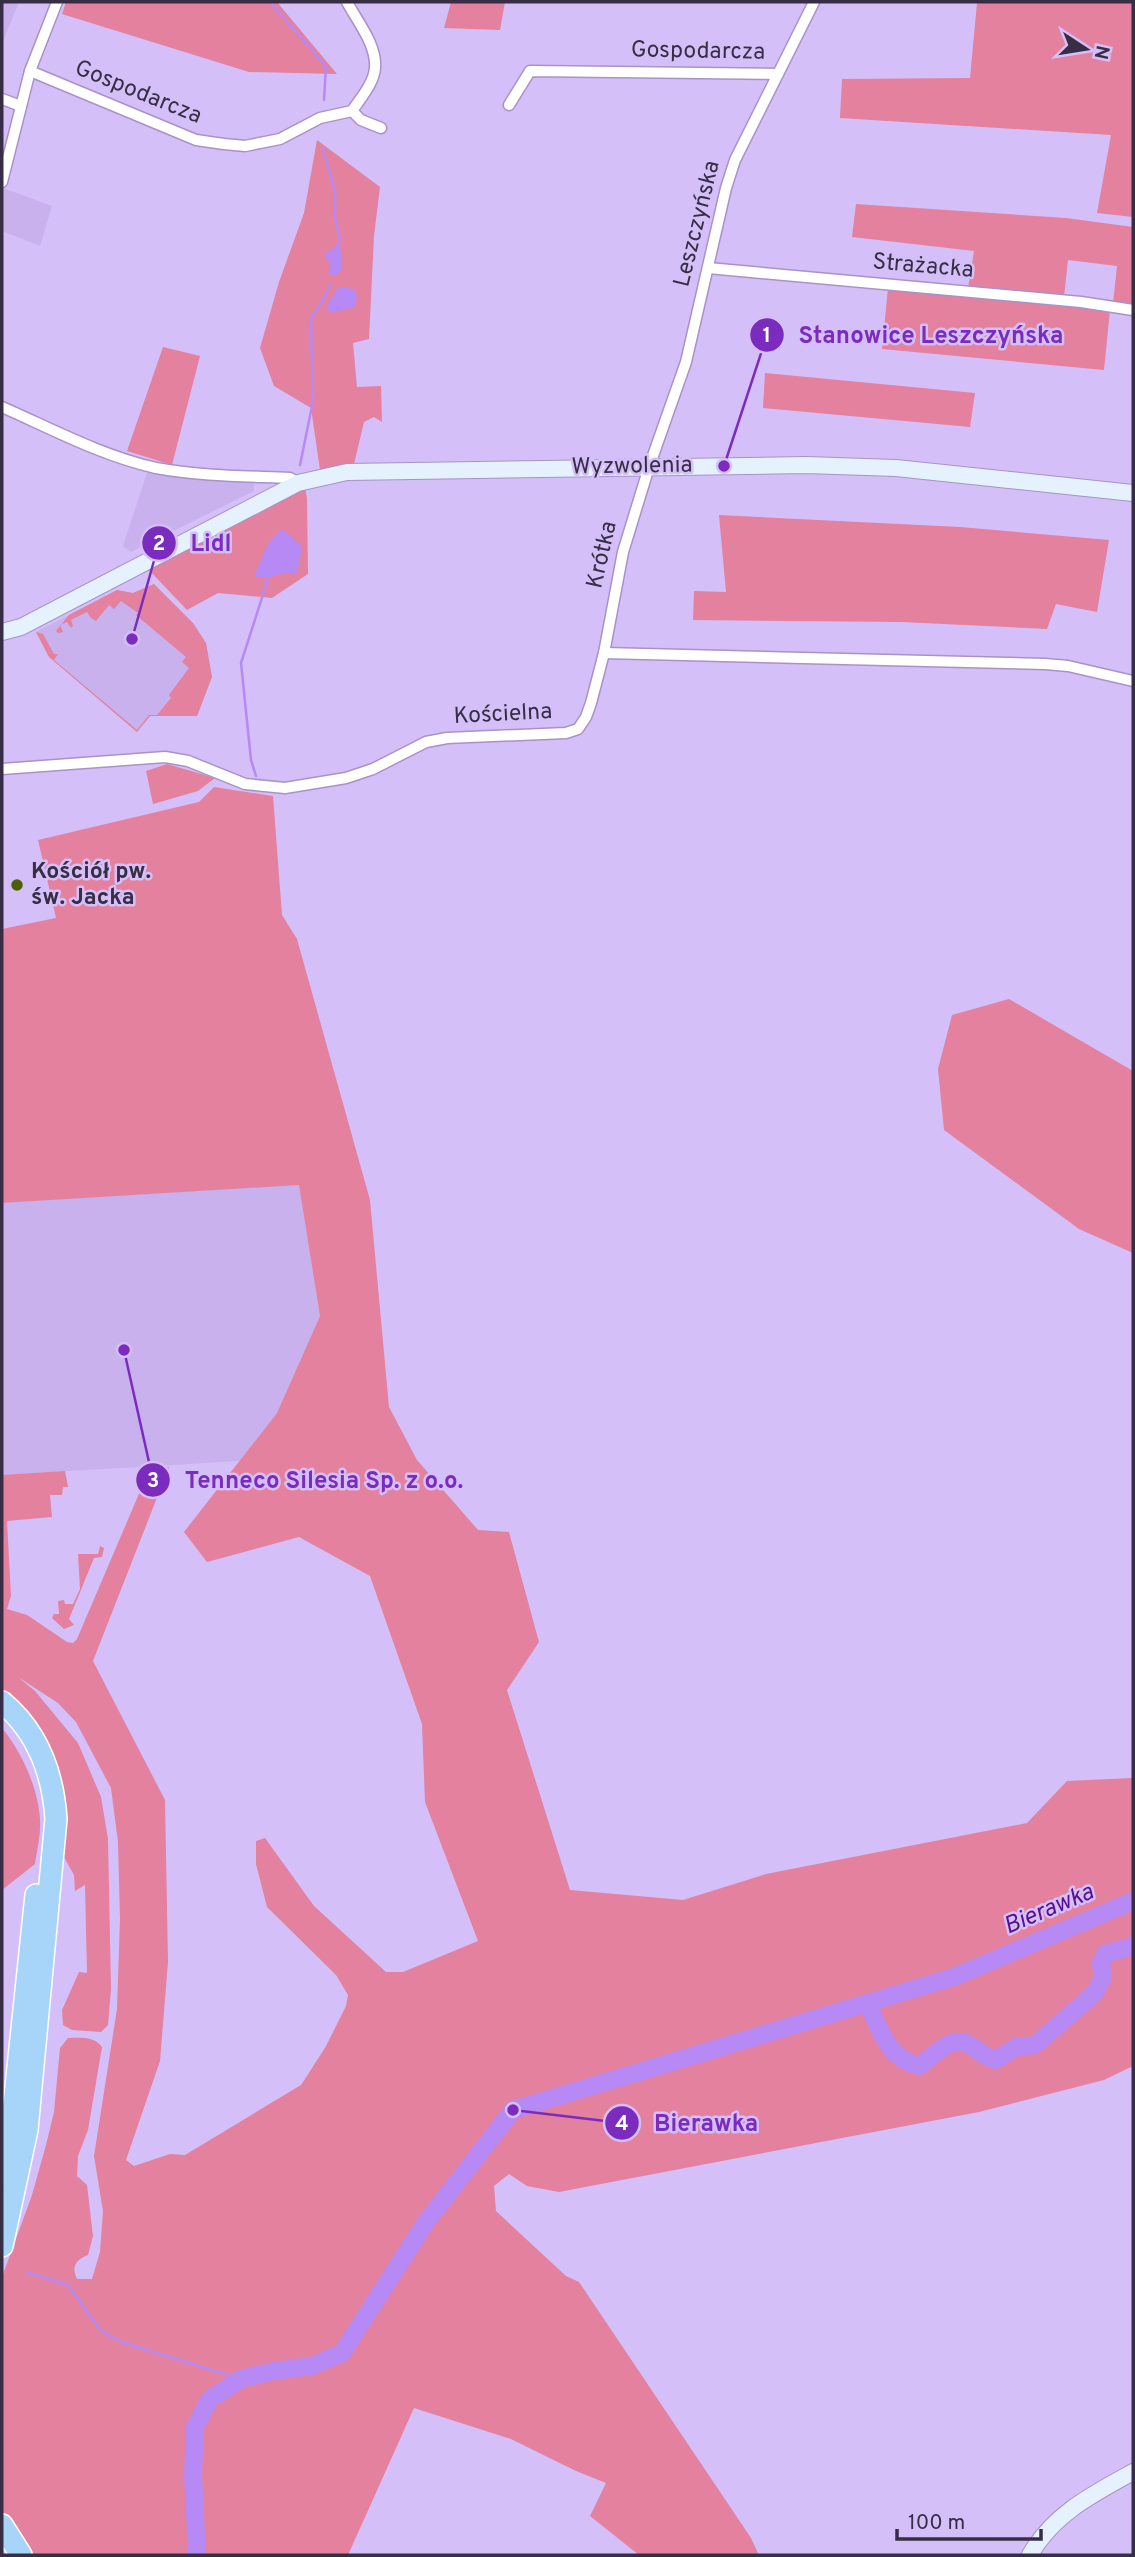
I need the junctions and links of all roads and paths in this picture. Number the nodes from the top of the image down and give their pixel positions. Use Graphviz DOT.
graph roads {
  1 [pos="57,2"];
  2 [pos="347,2"];
  3 [pos="814,2"];
  4 [pos="30,71"];
  5 [pos="778,74"];
  6 [pos="2,99"];
  7 [pos="509,105"];
  8 [pos="21,106"];
  9 [pos="352,111"];
  10 [pos="381,128"];
  11 [pos="2,182"];
  12 [pos="708,268"];
  13 [pos="1133,310"];
  14 [pos="2,407"];
  15 [pos="649,467"];
  16 [pos="298,483"];
  17 [pos="1133,493"];
  18 [pos="2,632"];
  19 [pos="604,653"];
  20 [pos="1133,681"];
  21 [pos="2,769"];
  22 [pos="2,1702"];
  23 [pos="2,1720"];
  24 [pos="2,2180"];
  25 [pos="2,2246"];
  26 [pos="1133,2472"];
  27 [pos="2,2525"];
  28 [pos="21,2555"];
  29 [pos="1030,2555"];
  1 -- 4 [label="street"];
  2 -- 9 [label="street"];
  3 -- 5 [label="street, Leszczyńska"];
  4 -- 8 [label="street"];
  4 -- 9 [label="street, Gospodarcza"];
  5 -- 7 [label="street, Gospodarcza"];
  5 -- 12 [label="street, Leszczyńska"];
  6 -- 8 [label="street"];
  8 -- 11 [label="street"];
  9 -- 10 [label="street"];
  12 -- 13 [label="street, Strażacka"];
  12 -- 15 [label="street, Leszczyńska"];
  14 -- 16 [label="street, Wyzwolenia"];
  15 -- 16 [label="main road, Wyzwolenia"];
  15 -- 17 [label="main road, Wyzwolenia"];
  15 -- 19 [label="street, Krótka"];
  16 -- 18 [label="main road, Wyzwolenia"];
  19 -- 20 [label="street"];
  19 -- 21 [label="street, Kościelna"];
  22 -- 25 [label="highway"];
  23 -- 24 [label="highway"];
  26 -- 29 [label="main road"];
  27 -- 28 [label="highway"];
}
